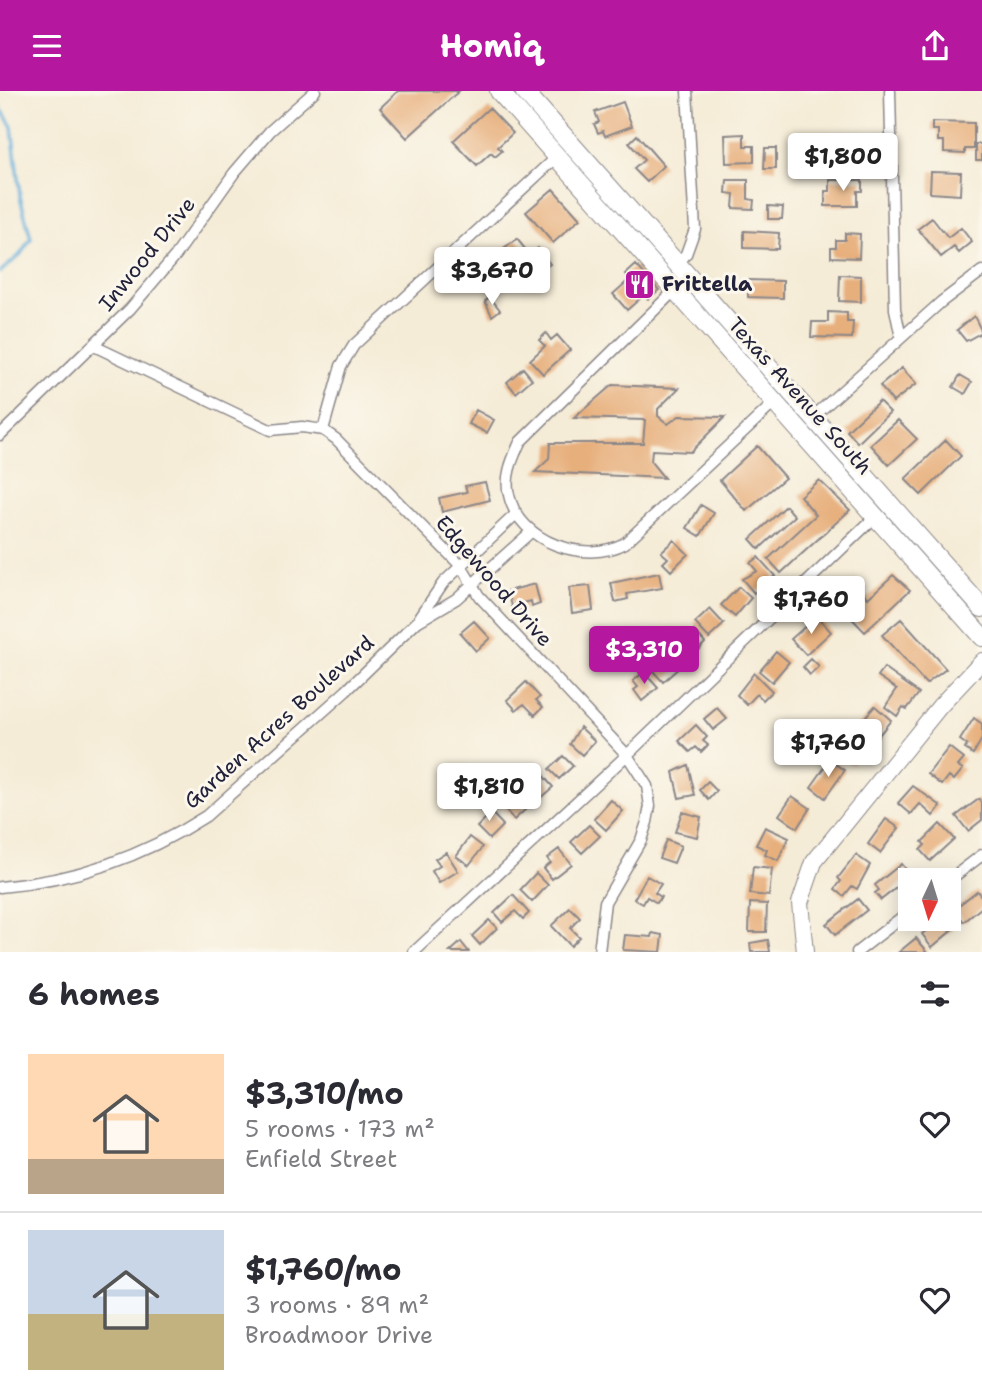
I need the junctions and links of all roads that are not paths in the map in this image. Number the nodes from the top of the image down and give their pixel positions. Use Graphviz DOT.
graph roads {
  1 [pos="315,91"];
  2 [pos="499,91"];
  3 [pos="524,91"];
  4 [pos="687,91"];
  5 [pos="890,91"];
  6 [pos="557,157"];
  7 [pos="677,265"];
  8 [pos="980,275"];
  9 [pos="676,290"];
  10 [pos="901,338"];
  11 [pos="94,346"];
  12 [pos="764,363"];
  13 [pos="775,403"];
  14 [pos="813,417"];
  15 [pos="323,430"];
  16 [pos="0,435"];
  17 [pos="517,513"];
  18 [pos="876,516"];
  19 [pos="527,528"];
  20 [pos="551,543"];
  21 [pos="513,548"];
  22 [pos="461,566"];
  23 [pos="471,586"];
  24 [pos="982,608"];
  25 [pos="417,622"];
  26 [pos="982,637"];
  27 [pos="982,661"];
  28 [pos="627,755"];
  29 [pos="982,855"];
  30 [pos="961,871"];
  31 [pos="0,887"];
  32 [pos="898,920"];
  33 [pos="414,952"];
  34 [pos="599,952"];
  35 [pos="805,952"];
  36 [pos="857,952"];
  1 -- 11 [label="street, Inwood Drive"];
  2 -- 6 [label="main road, Texas Avenue South"];
  3 -- 7 [label="main road, Texas Avenue South"];
  4 -- 7 [label="street"];
  5 -- 10 [label="street"];
  6 -- 9 [label="main road, Texas Avenue South"];
  6 -- 15 [label="street"];
  7 -- 12 [label="main road, Texas Avenue South"];
  8 -- 10 [label="street"];
  9 -- 12 [label="main road"];
  9 -- 13 [label="main road, Texas Avenue South"];
  9 -- 17 [label="street"];
  10 -- 14 [label="street"];
  11 -- 15 [label="street"];
  11 -- 16 [label="street, Inwood Drive"];
  12 -- 14 [label="main road, Texas Avenue South"];
  13 -- 18 [label="main road, Texas Avenue South"];
  13 -- 20 [label="street"];
  14 -- 24 [label="main road, Texas Avenue South"];
  15 -- 22 [label="street, Edgewood Drive"];
  17 -- 19 [label="street"];
  17 -- 22 [label="street, Garden Acres Boulevard"];
  18 -- 26 [label="main road, Texas Avenue South"];
  18 -- 28 [label="street"];
  19 -- 20 [label="street"];
  19 -- 21 [label="street, Garden Acres Boulevard"];
  20 -- 21 [label="street"];
  21 -- 23 [label="street, Garden Acres Boulevard"];
  22 -- 23 [label="street, Edgewood Drive"];
  22 -- 25 [label="street, Garden Acres Boulevard"];
  23 -- 25 [label="street, Garden Acres Boulevard"];
  23 -- 28 [label="street, Edgewood Drive"];
  25 -- 31 [label="street, Garden Acres Boulevard"];
  27 -- 35 [label="street"];
  28 -- 33 [label="street"];
  28 -- 34 [label="street, Edgewood Drive"];
  29 -- 30 [label="street"];
  32 -- 36 [label="street"];
}
